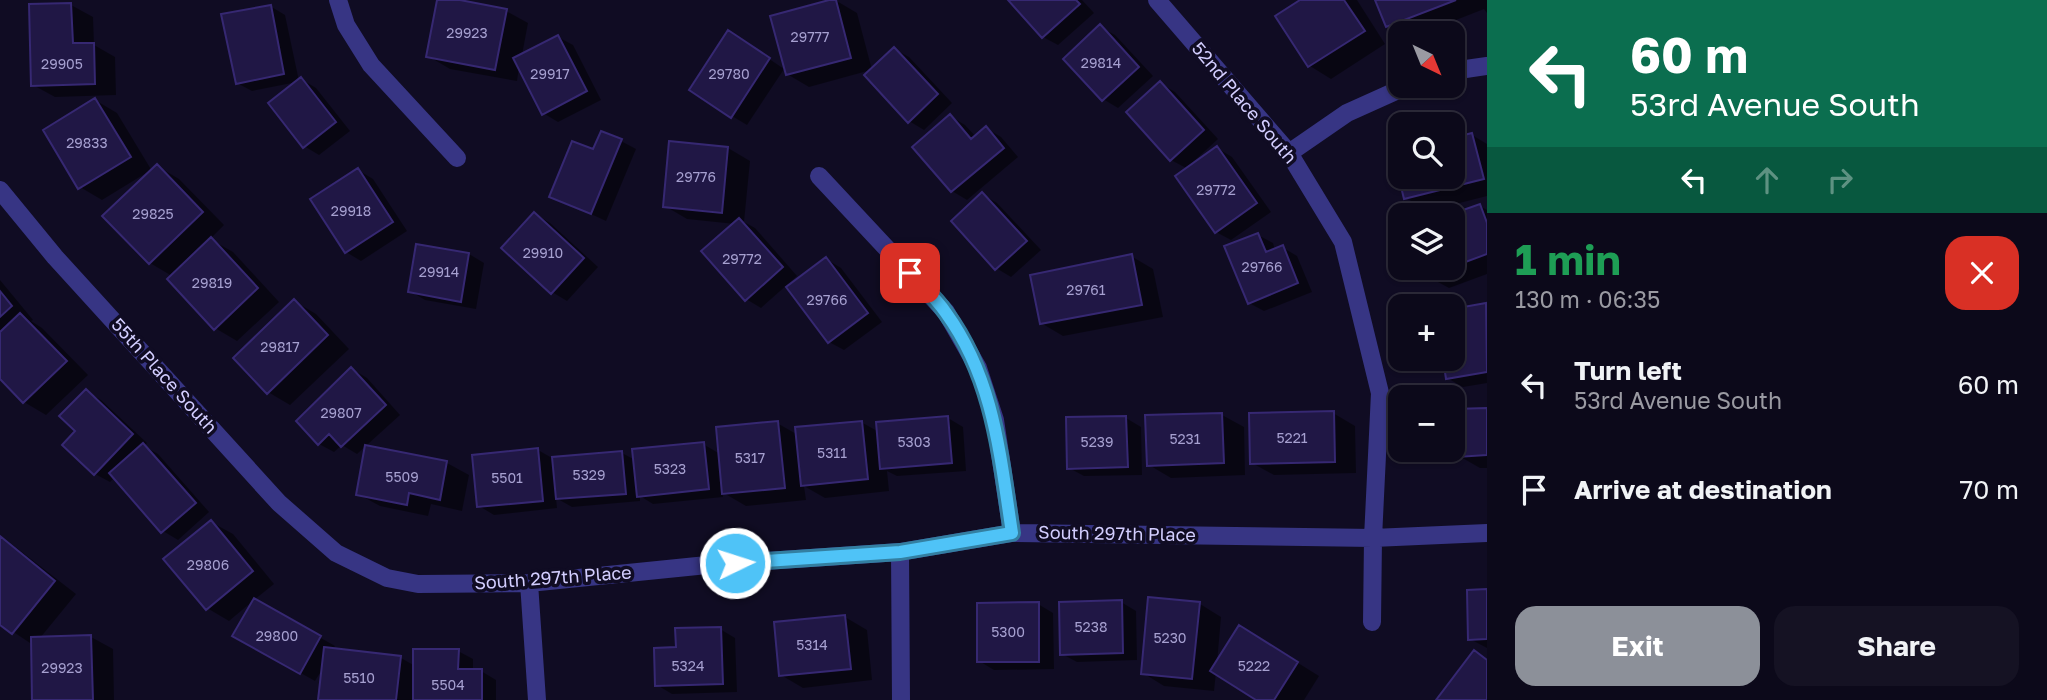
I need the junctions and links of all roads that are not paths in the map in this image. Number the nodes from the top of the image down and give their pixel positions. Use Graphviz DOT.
graph roads {
  1 [pos="338,0"];
  2 [pos="1157,0"];
  3 [pos="1487,66"];
  4 [pos="1465,69"];
  5 [pos="1388,95"];
  6 [pos="1289,153"];
  7 [pos="457,158"];
  8 [pos="818,176"];
  9 [pos="0,190"];
  10 [pos="1012,533"];
  11 [pos="1487,533"];
  12 [pos="1373,538"];
  13 [pos="900,552"];
  14 [pos="336,553"];
  15 [pos="529,583"];
  16 [pos="1372,622"];
  17 [pos="537,700"];
  18 [pos="901,700"];
  1 -- 7 [label="street"];
  2 -- 6 [label="street, 52nd Place South"];
  3 -- 4 [label="street"];
  5 -- 6 [label="street"];
  6 -- 12 [label="street, 52nd Place South"];
  8 -- 10 [label="street"];
  9 -- 14 [label="street, 55th Place South"];
  10 -- 12 [label="street, South 297th Place"];
  10 -- 13 [label="street, South 297th Place"];
  11 -- 12 [label="street, South 297th Place"];
  12 -- 16 [label="street, 52nd Place South"];
  13 -- 15 [label="street, South 297th Place"];
  13 -- 18 [label="street"];
  14 -- 15 [label="street, South 297th Place"];
  15 -- 17 [label="street"];
}
